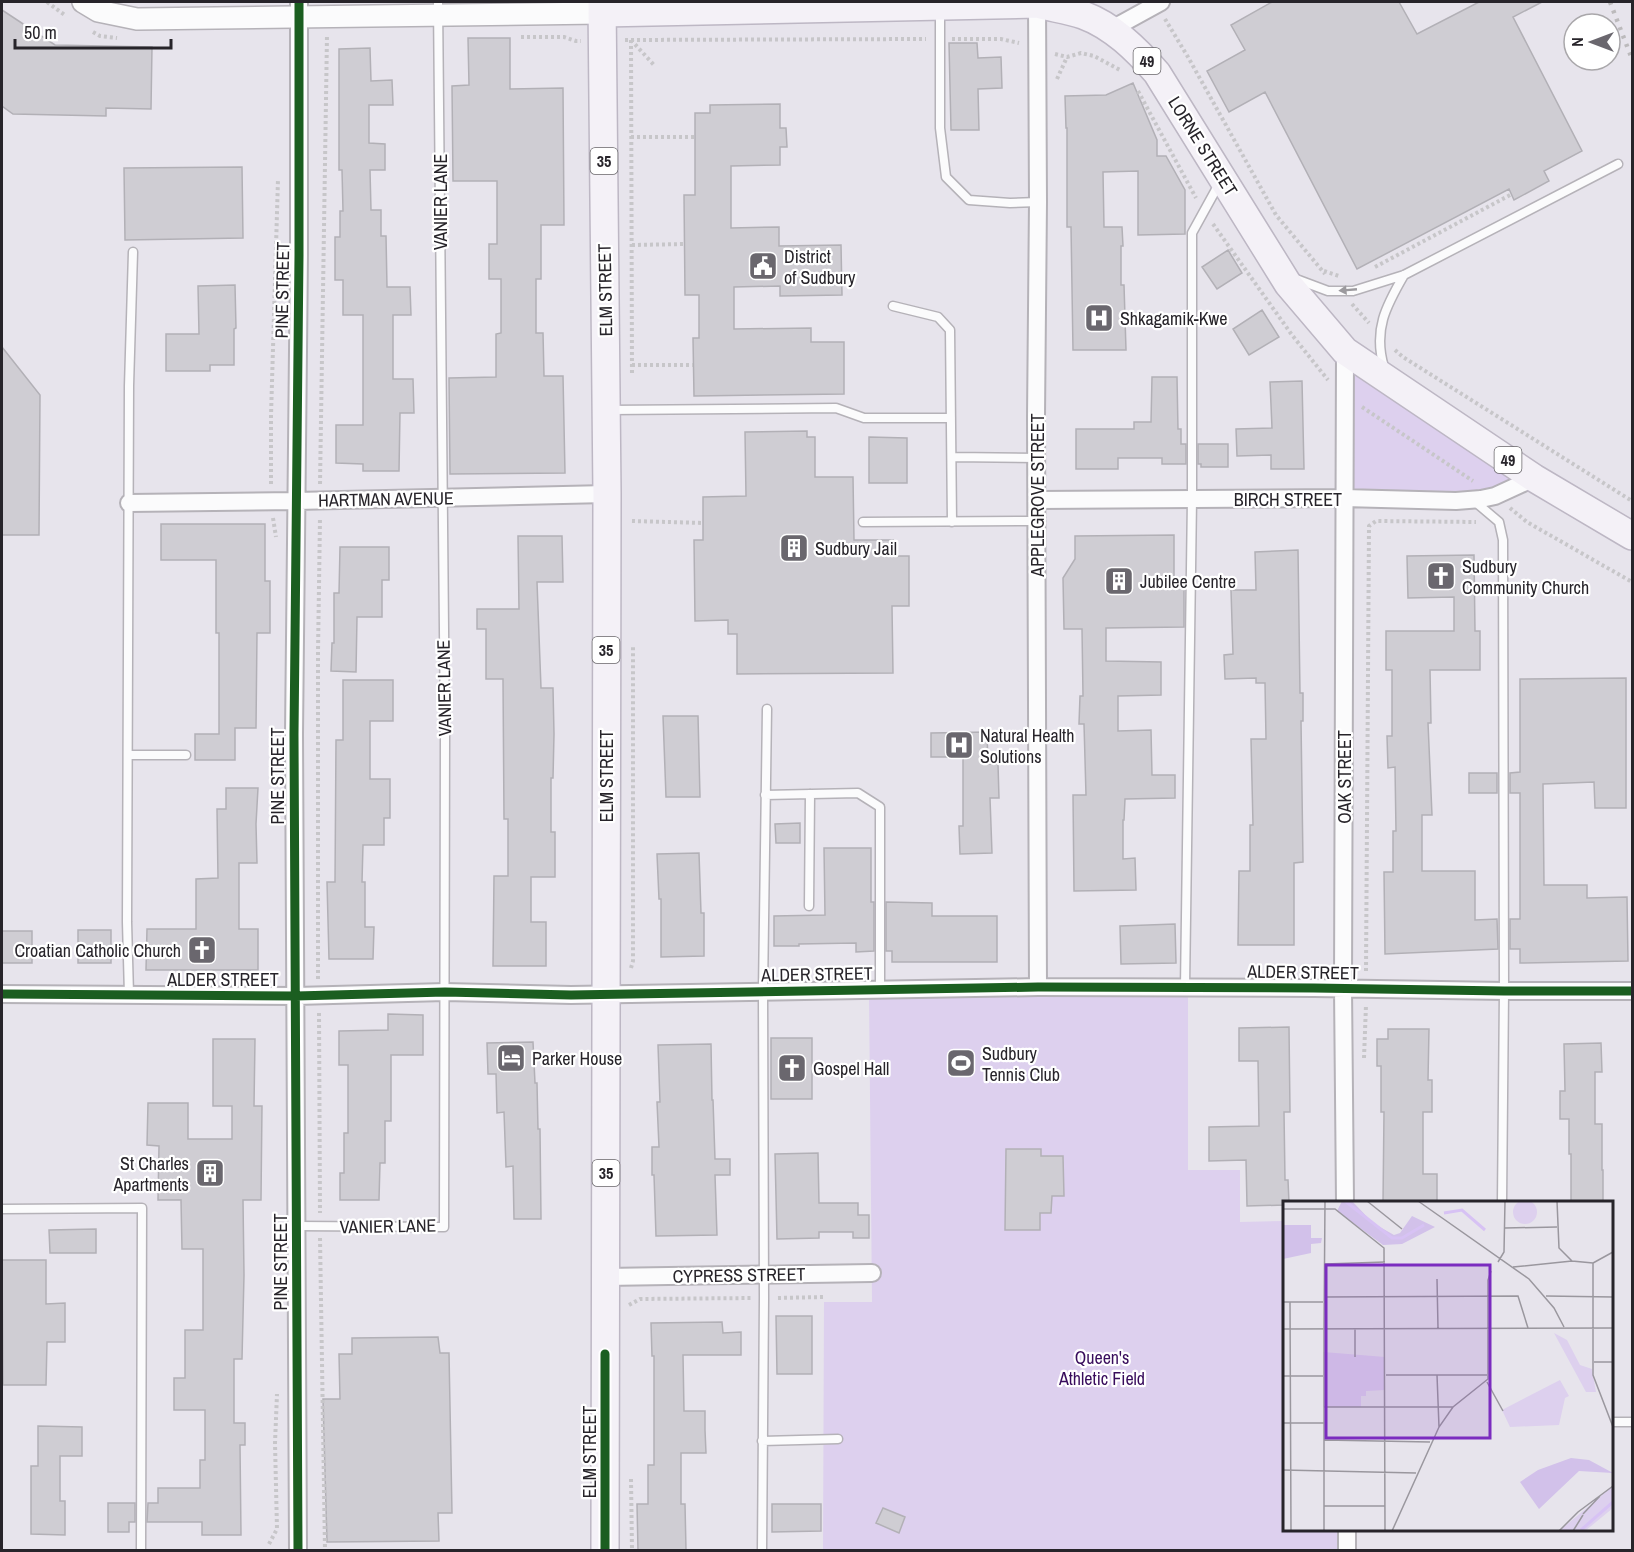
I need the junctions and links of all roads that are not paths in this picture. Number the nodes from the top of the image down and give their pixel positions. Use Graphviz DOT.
graph roads {
  1 [pos="1161,2"];
  2 [pos="887,4"];
  3 [pos="1037,4"];
  4 [pos="713,6"];
  5 [pos="761,6"];
  6 [pos="940,6"];
  7 [pos="602,7"];
  8 [pos="438,8"];
  9 [pos="299,9"];
  10 [pos="78,11"];
  11 [pos="1110,30"];
  12 [pos="1618,164"];
  13 [pos="1222,178"];
  14 [pos="1038,202"];
  15 [pos="133,252"];
  16 [pos="1280,271"];
  17 [pos="1404,275"];
  18 [pos="893,306"];
  19 [pos="1345,351"];
  20 [pos="1387,380"];
  21 [pos="606,410"];
  22 [pos="951,418"];
  23 [pos="951,457"];
  24 [pos="1037,458"];
  25 [pos="1534,478"];
  26 [pos="607,494"];
  27 [pos="442,497"];
  28 [pos="1344,498"];
  29 [pos="1037,500"];
  30 [pos="1192,500"];
  31 [pos="1473,500"];
  32 [pos="296,501"];
  33 [pos="129,502"];
  34 [pos="1037,521"];
  35 [pos="863,522"];
  36 [pos="952,522"];
  37 [pos="1632,536"];
  38 [pos="767,709"];
  39 [pos="128,755"];
  40 [pos="186,755"];
  41 [pos="810,794"];
  42 [pos="765,795"];
  43 [pos="809,906"];
  44 [pos="1038,987"];
  45 [pos="1185,987"];
  46 [pos="1343,988"];
  47 [pos="880,990"];
  48 [pos="763,991"];
  49 [pos="1504,991"];
  50 [pos="1632,991"];
  51 [pos="445,992"];
  52 [pos="606,993"];
  53 [pos="2,994"];
  54 [pos="129,995"];
  55 [pos="296,996"];
  56 [pos="1345,1201"];
  57 [pos="1502,1201"];
  58 [pos="2,1209"];
  59 [pos="296,1226"];
  60 [pos="872,1273"];
  61 [pos="764,1275"];
  62 [pos="605,1277"];
  63 [pos="1613,1422"];
  64 [pos="1632,1422"];
  65 [pos="837,1439"];
  66 [pos="762,1441"];
  67 [pos="1347,1531"];
  68 [pos="141,1551"];
  69 [pos="298,1551"];
  70 [pos="605,1551"];
  71 [pos="762,1551"];
  72 [pos="1347,1551"];
  1 -- 11 [label="street"];
  2 -- 5 [label="main road, LORNE STREET / 49"];
  2 -- 6 [label="main road, LORNE STREET / 49"];
  3 -- 6 [label="main road, LORNE STREET / 49"];
  3 -- 11 [label="main road, LORNE STREET / 49"];
  3 -- 14 [label="street, APPLEGROVE STREET"];
  4 -- 5 [label="main road, LORNE STREET / 49"];
  4 -- 7 [label="main road, LORNE STREET / 49"];
  6 -- 14 [label="lane"];
  7 -- 8 [label="street"];
  7 -- 21 [label="main road, ELM STREET / 35"];
  8 -- 9 [label="street"];
  8 -- 27 [label="lane, VANIER LANE"];
  9 -- 10 [label="street"];
  9 -- 32 [label="street, PINE STREET"];
  11 -- 13 [label="main road, LORNE STREET / 49"];
  12 -- 17 [label="lane"];
  13 -- 16 [label="main road, LORNE STREET / 49"];
  13 -- 30 [label="lane"];
  14 -- 24 [label="street, APPLEGROVE STREET"];
  15 -- 33 [label="lane"];
  17 -- 16 [label="lane, one-way"];
  16 -- 19 [label="main road, LORNE STREET / 49"];
  17 -- 20 [label="lane"];
  18 -- 22 [label="lane"];
  19 -- 20 [label="main road, LORNE STREET / 49"];
  19 -- 28 [label="street, OAK STREET"];
  20 -- 25 [label="main road, LORNE STREET / 49"];
  21 -- 22 [label="lane"];
  21 -- 26 [label="main road, ELM STREET / 35"];
  22 -- 23 [label="lane"];
  23 -- 24 [label="lane"];
  23 -- 36 [label="lane"];
  24 -- 29 [label="street, APPLEGROVE STREET"];
  25 -- 31 [label="street, BIRCH STREET"];
  25 -- 37 [label="main road, LORNE STREET / 49"];
  26 -- 27 [label="street, HARTMAN AVENUE"];
  26 -- 52 [label="main road, ELM STREET / 35"];
  27 -- 32 [label="street, HARTMAN AVENUE"];
  27 -- 51 [label="lane, VANIER LANE"];
  28 -- 30 [label="street, BIRCH STREET"];
  28 -- 31 [label="street, BIRCH STREET"];
  28 -- 46 [label="street, OAK STREET"];
  29 -- 30 [label="street, BIRCH STREET"];
  29 -- 34 [label="street, APPLEGROVE STREET"];
  30 -- 45 [label="lane"];
  31 -- 49 [label="lane"];
  32 -- 33 [label="street, HARTMAN AVENUE"];
  32 -- 55 [label="street, PINE STREET"];
  33 -- 39 [label="lane"];
  34 -- 36 [label="lane"];
  34 -- 44 [label="street, APPLEGROVE STREET"];
  35 -- 36 [label="lane"];
  38 -- 42 [label="lane"];
  39 -- 40 [label="lane"];
  39 -- 54 [label="lane"];
  41 -- 42 [label="lane"];
  41 -- 43 [label="lane"];
  41 -- 47 [label="lane"];
  42 -- 48 [label="lane"];
  44 -- 45 [label="street, ALDER STREET"];
  44 -- 47 [label="street, ALDER STREET"];
  45 -- 46 [label="street, ALDER STREET"];
  46 -- 49 [label="street, ALDER STREET"];
  46 -- 56 [label="street, OAK STREET"];
  47 -- 48 [label="street, ALDER STREET"];
  48 -- 52 [label="street, ALDER STREET"];
  48 -- 61 [label="lane"];
  49 -- 50 [label="street, ALDER STREET"];
  49 -- 57 [label="lane"];
  51 -- 52 [label="street, ALDER STREET"];
  51 -- 55 [label="street, ALDER STREET"];
  51 -- 59 [label="lane, VANIER LANE"];
  52 -- 62 [label="main road, ELM STREET / 35"];
  53 -- 54 [label="street, ALDER STREET"];
  54 -- 55 [label="street, ALDER STREET"];
  55 -- 59 [label="street, PINE STREET"];
  58 -- 68 [label="lane"];
  59 -- 69 [label="street, PINE STREET"];
  60 -- 61 [label="street, CYPRESS STREET"];
  61 -- 62 [label="street, CYPRESS STREET"];
  61 -- 66 [label="lane"];
  62 -- 70 [label="main road, ELM STREET / 35"];
  63 -- 64 [label="lane"];
  65 -- 66 [label="lane"];
  66 -- 71 [label="lane"];
  67 -- 72 [label="street"];
}
